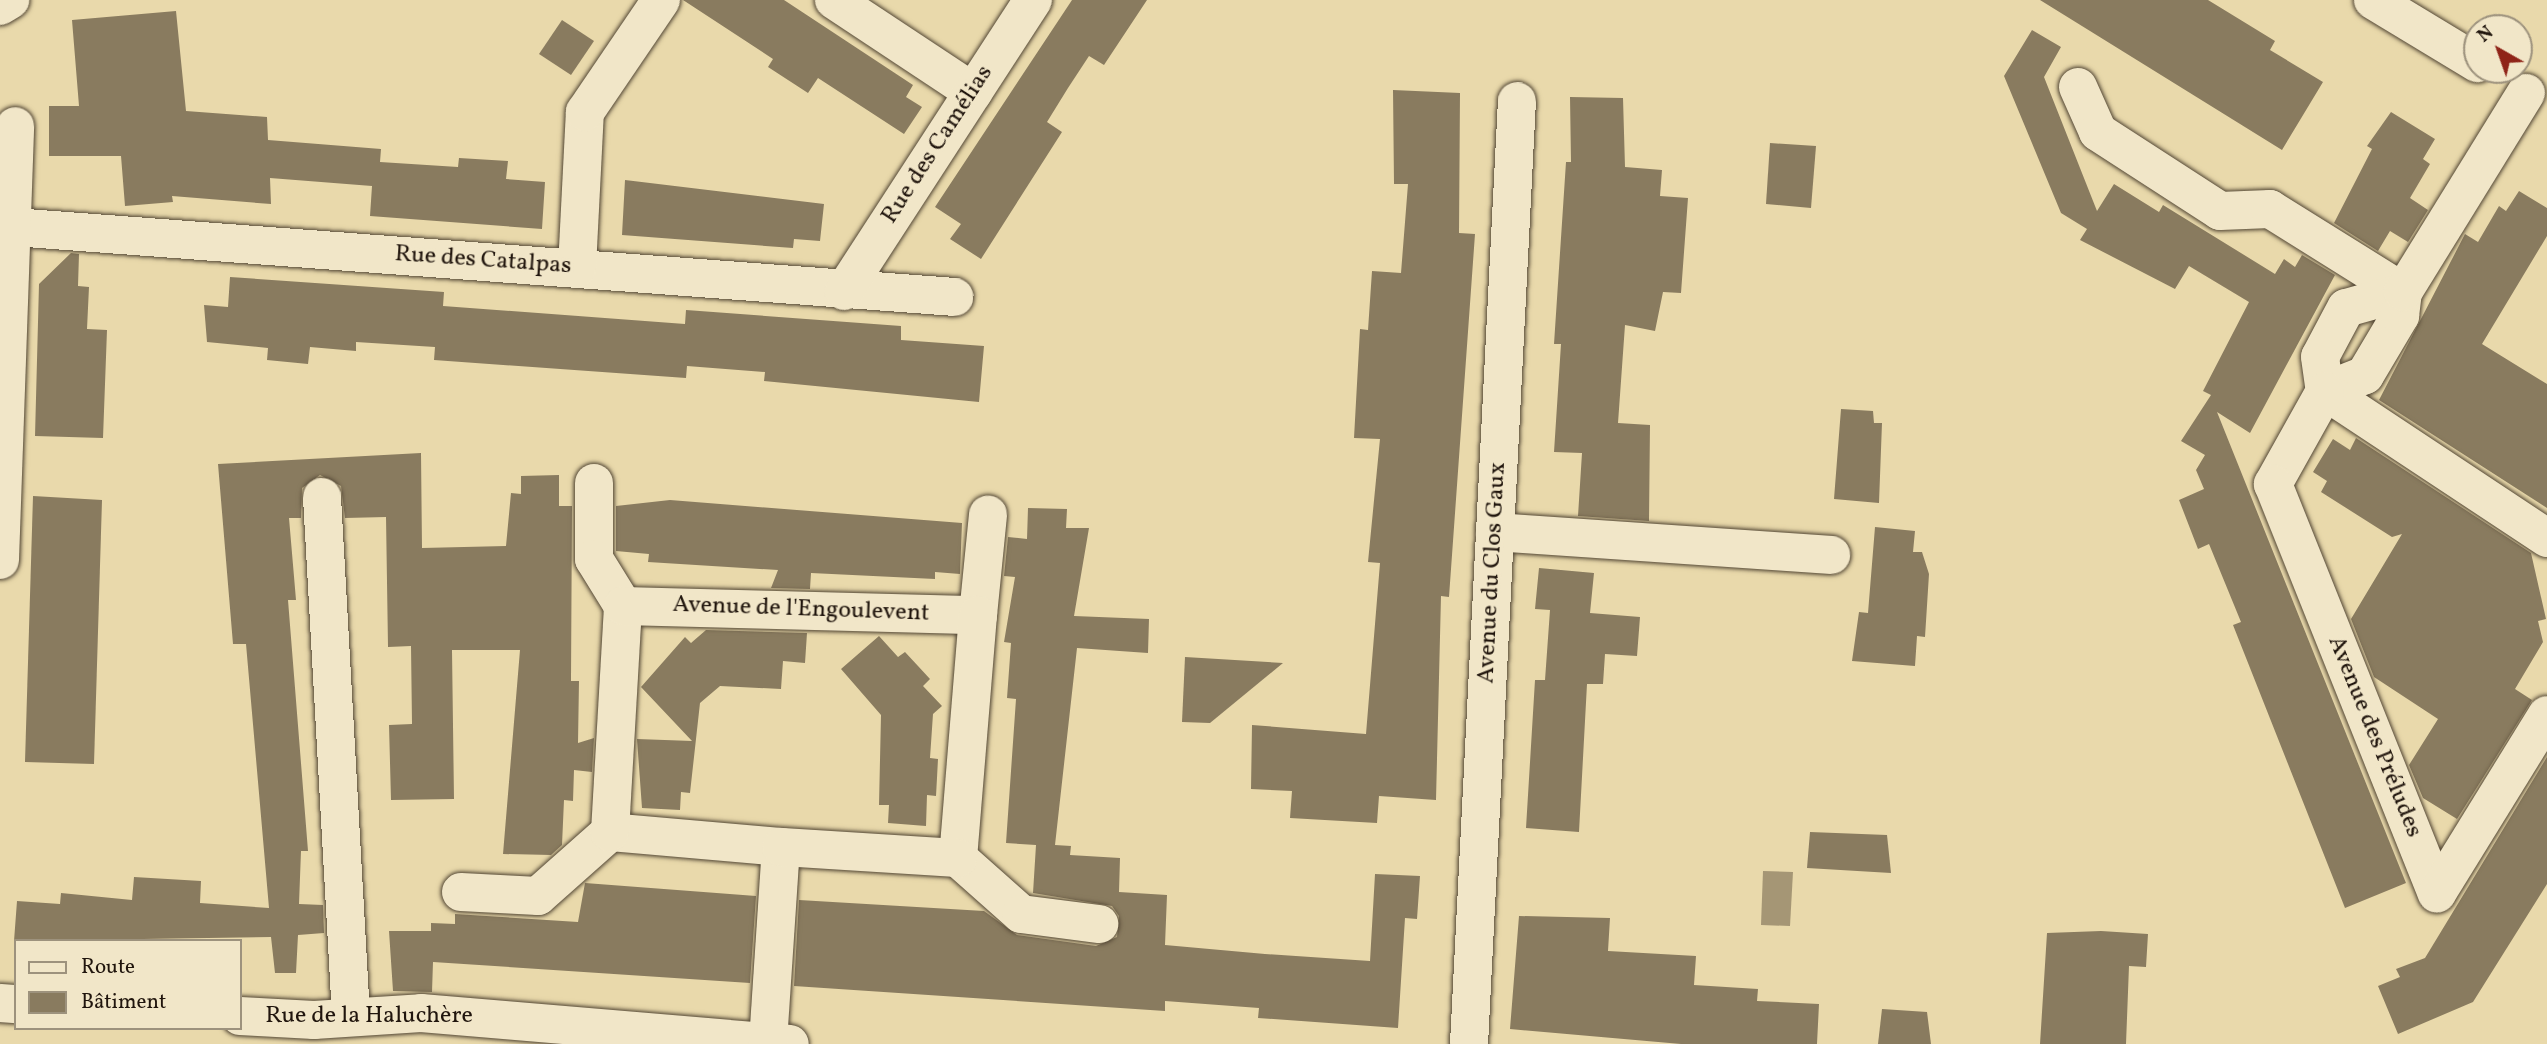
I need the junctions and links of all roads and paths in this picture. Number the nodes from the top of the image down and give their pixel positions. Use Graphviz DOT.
graph roads {
  1 [pos="10,0"];
  2 [pos="661,0"];
  3 [pos="834,0"];
  4 [pos="2373,0"];
  5 [pos="1026,2"];
  6 [pos="0,6"];
  7 [pos="2412,10"];
  8 [pos="2463,52"];
  9 [pos="2512,84"];
  10 [pos="2078,87"];
  11 [pos="973,92"];
  12 [pos="2537,99"];
  13 [pos="1517,102"];
  14 [pos="15,126"];
  15 [pos="13,227"];
  16 [pos="577,268"];
  17 [pos="844,291"];
  18 [pos="2403,292"];
  19 [pos="954,297"];
  20 [pos="2325,391"];
  21 [pos="594,483"];
  22 [pos="322,497"];
  23 [pos="988,514"];
  24 [pos="1495,531"];
  25 [pos="2547,538"];
  26 [pos="1831,555"];
  27 [pos="0,560"];
  28 [pos="623,606"];
  29 [pos="978,615"];
  30 [pos="2547,715"];
  31 [pos="610,832"];
  32 [pos="781,847"];
  33 [pos="958,858"];
  34 [pos="461,892"];
  35 [pos="1099,924"];
  36 [pos="242,1016"];
  37 [pos="351,1016"];
  38 [pos="558,1033"];
  39 [pos="779,1043"];
  40 [pos="1469,1044"];
  1 -- 6 [label="street"];
  2 -- 16 [label="street"];
  3 -- 11 [label="street"];
  4 -- 7 [label="street"];
  5 -- 11 [label="street, Rue des Camélias"];
  7 -- 8 [label="street"];
  9 -- 12 [label="street"];
  10 -- 18 [label="street"];
  11 -- 17 [label="street, Rue des Camélias"];
  12 -- 18 [label="street"];
  13 -- 24 [label="street, Avenue du Clos Gaux"];
  14 -- 15 [label="street"];
  15 -- 16 [label="street, Rue des Catalpas"];
  15 -- 27 [label="street"];
  16 -- 17 [label="street, Rue des Catalpas"];
  17 -- 19 [label="street, Rue des Catalpas"];
  18 -- 20 [label="street"];
  18 -- 20 [label="street"];
  20 -- 25 [label="street"];
  20 -- 30 [label="street, Avenue des Préludes"];
  21 -- 28 [label="street"];
  22 -- 37 [label="street"];
  23 -- 29 [label="street"];
  24 -- 26 [label="street"];
  24 -- 40 [label="street, Avenue du Clos Gaux"];
  28 -- 29 [label="street, Avenue de l'Engoulevent"];
  28 -- 31 [label="street"];
  29 -- 33 [label="street"];
  31 -- 32 [label="street"];
  31 -- 34 [label="street"];
  32 -- 33 [label="street"];
  32 -- 39 [label="street"];
  33 -- 35 [label="street"];
  36 -- 37 [label="street, Rue de la Haluchère"];
  37 -- 38 [label="street, Rue de la Haluchère"];
  38 -- 39 [label="street, Rue de la Haluchère"];
}
